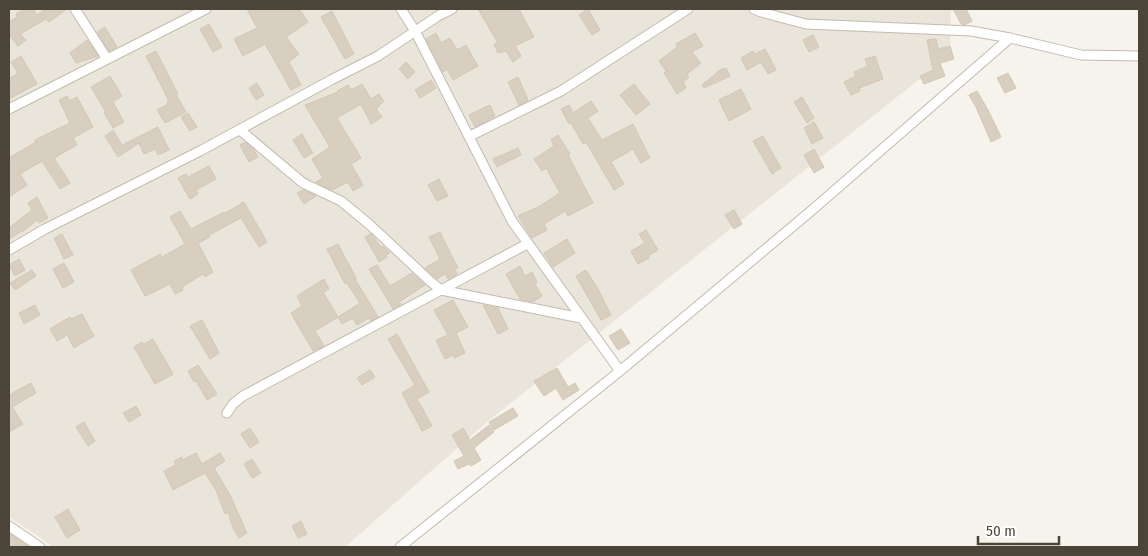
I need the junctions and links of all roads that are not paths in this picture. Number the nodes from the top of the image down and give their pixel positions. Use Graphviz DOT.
graph roads {
  1 [pos="75,9"];
  2 [pos="401,9"];
  3 [pos="452,9"];
  4 [pos="688,9"];
  5 [pos="203,10"];
  6 [pos="761,10"];
  7 [pos="415,31"];
  8 [pos="1010,38"];
  9 [pos="1139,56"];
  10 [pos="107,59"];
  11 [pos="9,109"];
  12 [pos="240,130"];
  13 [pos="470,136"];
  14 [pos="527,244"];
  15 [pos="9,250"];
  16 [pos="441,290"];
  17 [pos="581,318"];
  18 [pos="620,371"];
  19 [pos="227,413"];
  20 [pos="9,526"];
  21 [pos="40,547"];
  22 [pos="400,547"];
  1 -- 10 [label="street"];
  2 -- 7 [label="street"];
  3 -- 7 [label="street"];
  4 -- 13 [label="street"];
  5 -- 10 [label="street"];
  6 -- 8 [label="street"];
  7 -- 12 [label="street"];
  7 -- 13 [label="street"];
  8 -- 9 [label="street"];
  8 -- 18 [label="street"];
  10 -- 11 [label="street"];
  12 -- 15 [label="street"];
  12 -- 16 [label="street"];
  13 -- 14 [label="street"];
  14 -- 16 [label="street"];
  14 -- 17 [label="street"];
  16 -- 17 [label="street"];
  16 -- 19 [label="street"];
  17 -- 18 [label="street"];
  18 -- 22 [label="street"];
  20 -- 21 [label="street"];
}
